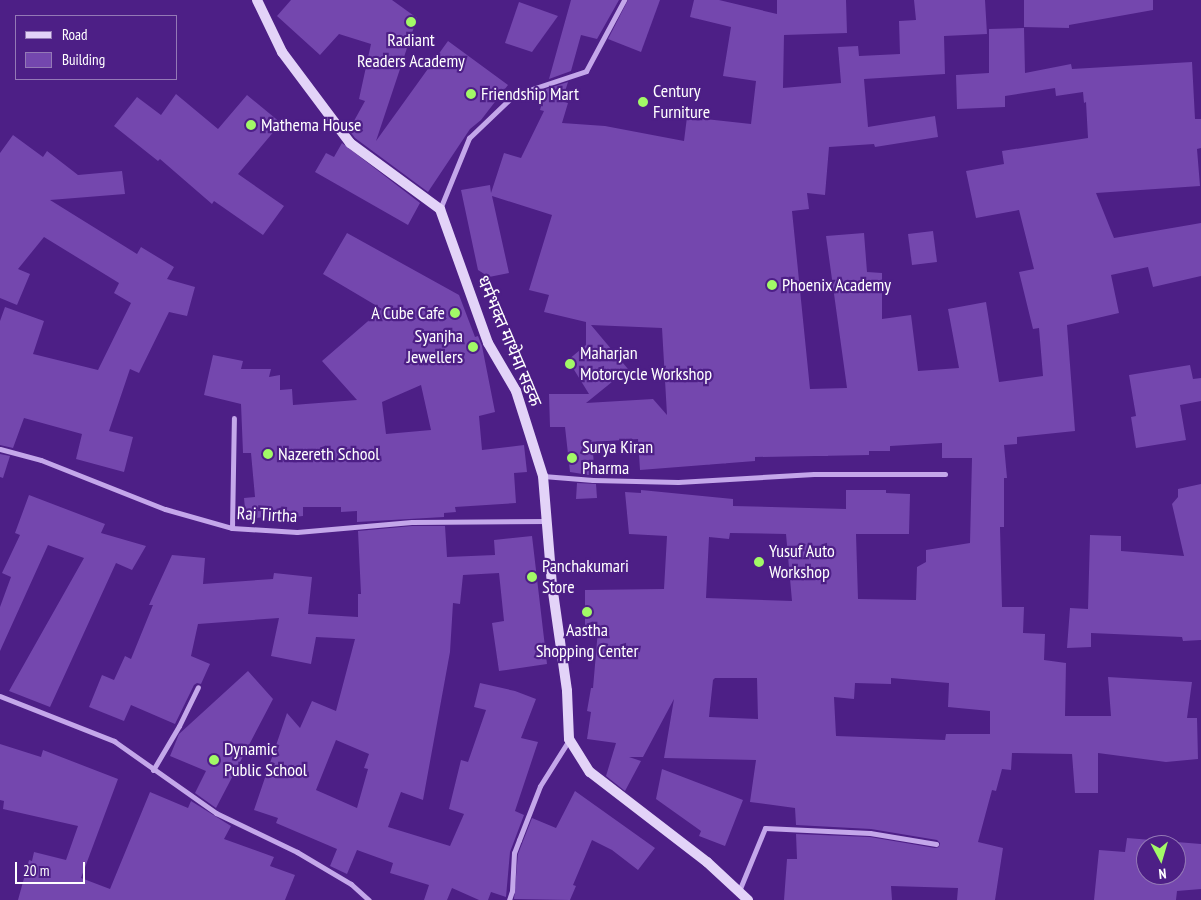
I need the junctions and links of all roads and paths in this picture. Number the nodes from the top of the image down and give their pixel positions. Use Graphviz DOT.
graph roads {
  1 [pos="257,0"];
  2 [pos="624,0"];
  3 [pos="440,209"];
  4 [pos="234,418"];
  5 [pos="0,449"];
  6 [pos="945,474"];
  7 [pos="543,476"];
  8 [pos="546,521"];
  9 [pos="232,528"];
  10 [pos="198,687"];
  11 [pos="0,696"];
  12 [pos="569,739"];
  13 [pos="153,770"];
  14 [pos="936,844"];
  15 [pos="739,891"];
  16 [pos="368,900"];
  17 [pos="509,900"];
  18 [pos="748,900"];
  1 -- 3 [label="main road"];
  2 -- 3 [label="street"];
  3 -- 7 [label="main road, धर्मभक्त माथेमा सडक"];
  4 -- 9 [label="street"];
  5 -- 9 [label="street, Raj Tirtha"];
  6 -- 7 [label="street"];
  7 -- 8 [label="main road, धर्मभक्त माथेमा सडक"];
  8 -- 9 [label="street, Raj Tirtha"];
  8 -- 12 [label="main road, धर्मभक्त माथेमा सडक"];
  10 -- 13 [label="street"];
  11 -- 13 [label="street"];
  12 -- 15 [label="main road"];
  12 -- 17 [label="street"];
  13 -- 16 [label="street"];
  14 -- 15 [label="street"];
  15 -- 18 [label="main road"];
}
